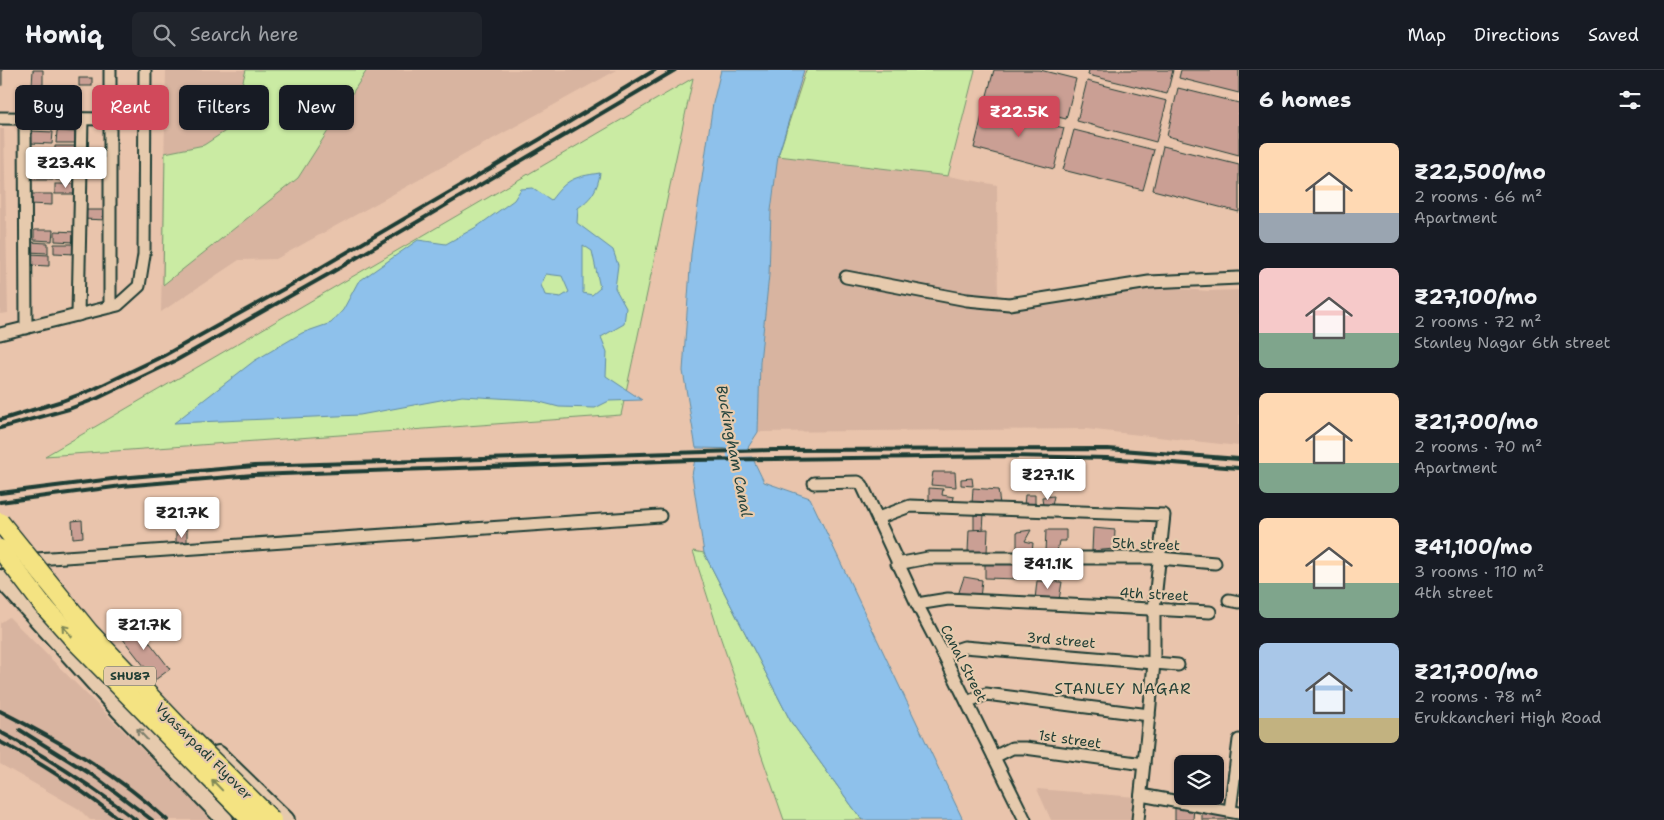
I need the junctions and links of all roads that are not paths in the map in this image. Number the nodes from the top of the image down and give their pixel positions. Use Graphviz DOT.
graph roads {
  1 [pos="110,70"];
  2 [pos="145,70"];
  3 [pos="110,85"];
  4 [pos="0,118"];
  5 [pos="15,118"];
  6 [pos="82,119"];
  7 [pos="92,119"];
  8 [pos="25,130"];
  9 [pos="82,130"];
  10 [pos="110,130"];
  11 [pos="846,277"];
  12 [pos="1239,278"];
  13 [pos="110,307"];
  14 [pos="78,315"];
  15 [pos="26,328"];
  16 [pos="0,334"];
  17 [pos="814,483"];
  18 [pos="660,516"];
  19 [pos="878,518"];
  20 [pos="0,522"];
  21 [pos="0,549"];
  22 [pos="1159,558"];
  23 [pos="36,559"];
  24 [pos="0,563"];
  25 [pos="1215,563"];
  26 [pos="897,564"];
  27 [pos="0,578"];
  28 [pos="916,604"];
  29 [pos="1154,609"];
  30 [pos="1210,612"];
  31 [pos="943,654"];
  32 [pos="1154,662"];
  33 [pos="1178,664"];
  34 [pos="967,702"];
  35 [pos="1150,715"];
  36 [pos="187,724"];
  37 [pos="1238,745"];
  38 [pos="159,752"];
  39 [pos="994,757"];
  40 [pos="1144,764"];
  41 [pos="1141,795"];
  42 [pos="1235,812"];
  43 [pos="225,820"];
  44 [pos="251,820"];
  45 [pos="272,820"];
  46 [pos="286,820"];
  47 [pos="1024,820"];
  48 [pos="1138,820"];
  1 -- 3 [label="street"];
  2 -- 13 [label="street"];
  4 -- 5 [label="street"];
  6 -- 7 [label="street"];
  8 -- 15 [label="street"];
  9 -- 14 [label="street"];
  10 -- 13 [label="street"];
  11 -- 12 [label="street"];
  13 -- 14 [label="street"];
  14 -- 15 [label="street"];
  15 -- 16 [label="street"];
  17 -- 19 [label="street, Canal Street"];
  18 -- 23 [label="street"];
  19 -- 22 [label="street"];
  19 -- 26 [label="street, Canal Street"];
  20 -- 45 [label="main road, Vyasarpadi Flyover / SHU87, bridge"];
  44 -- 21 [label="main road, Vyasarpadi Flyover / SHU87, one-way, bridge"];
  22 -- 25 [label="street, 5th street"];
  22 -- 26 [label="street, 5th street"];
  22 -- 29 [label="street"];
  23 -- 24 [label="street"];
  23 -- 36 [label="street"];
  26 -- 28 [label="street, Canal Street"];
  38 -- 27 [label="street, one-way"];
  28 -- 29 [label="street, 4th street"];
  28 -- 31 [label="street, Canal Street"];
  29 -- 30 [label="street, 4th street"];
  29 -- 32 [label="street"];
  31 -- 32 [label="street, 3rd street"];
  31 -- 34 [label="street, Canal Street"];
  32 -- 33 [label="street, 3rd street"];
  32 -- 35 [label="street"];
  34 -- 35 [label="street"];
  34 -- 39 [label="street, Canal Street"];
  35 -- 40 [label="street"];
  36 -- 38 [label="street"];
  36 -- 46 [label="street"];
  37 -- 42 [label="street"];
  38 -- 43 [label="street"];
  39 -- 40 [label="street, 1st street"];
  39 -- 47 [label="street, Canal Street"];
  40 -- 41 [label="street"];
  41 -- 42 [label="street"];
  41 -- 48 [label="street"];
}
